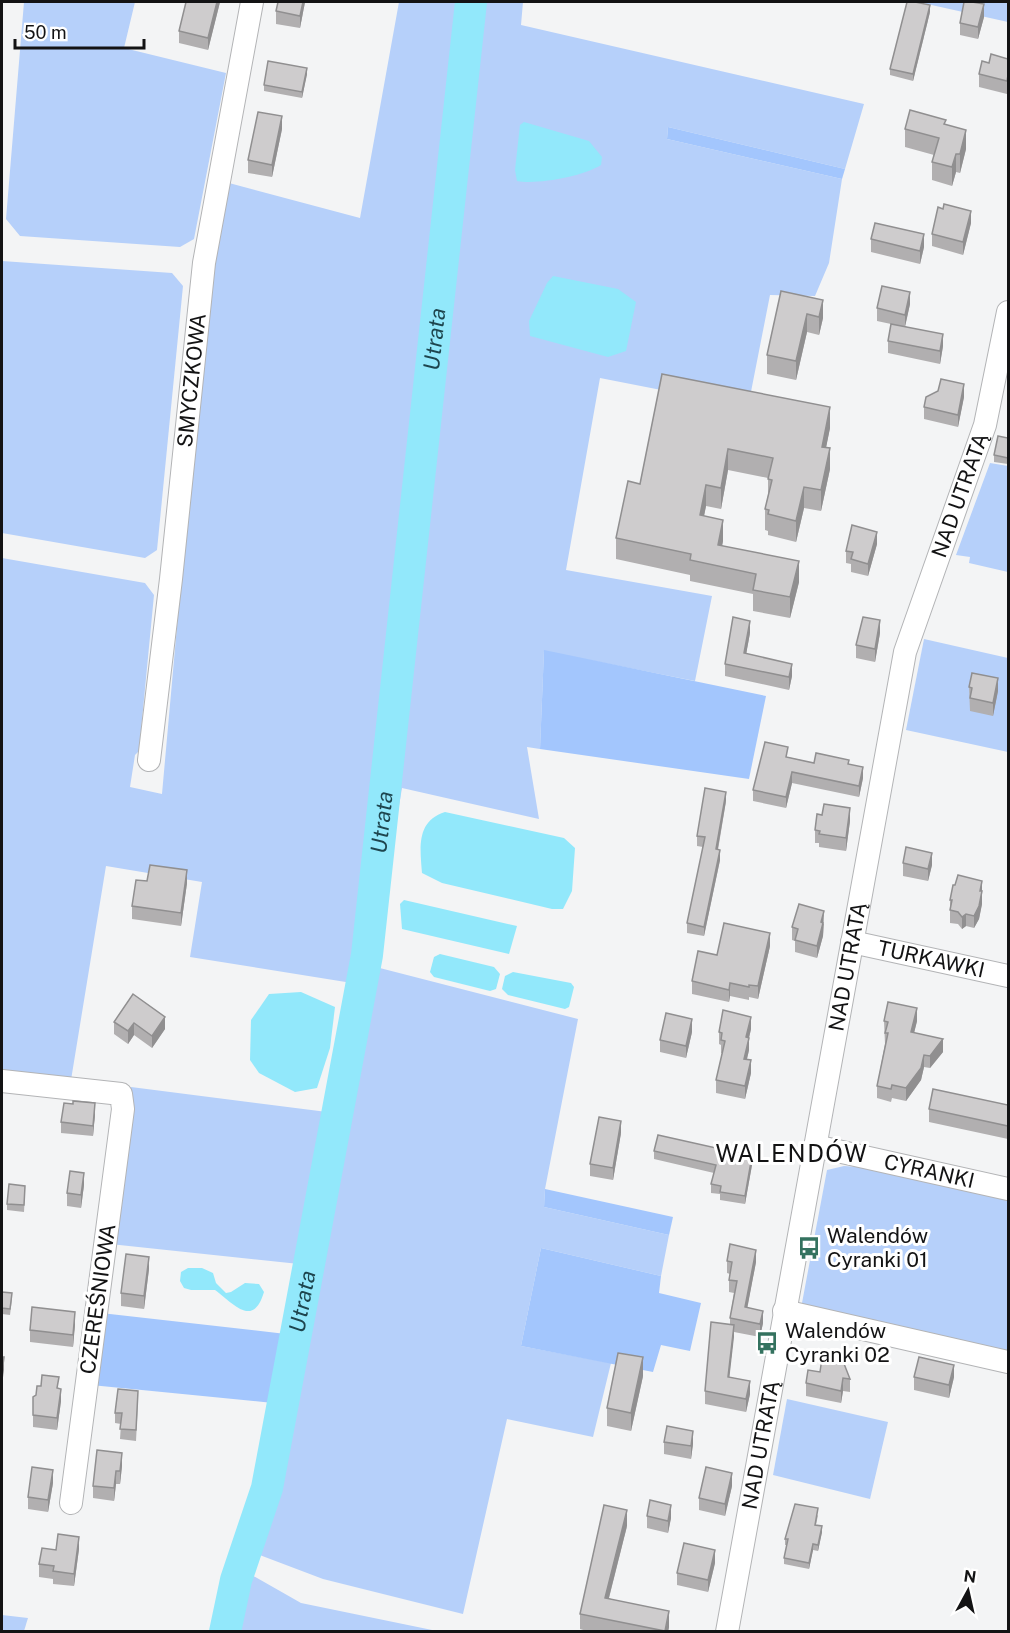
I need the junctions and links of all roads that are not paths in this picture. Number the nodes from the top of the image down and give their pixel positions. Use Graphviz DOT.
graph roads {
  1 [pos="252,2"];
  2 [pos="1008,313"];
  3 [pos="149,760"];
  4 [pos="852,942"];
  5 [pos="1008,976"];
  6 [pos="2,1081"];
  7 [pos="815,1146"];
  8 [pos="1008,1189"];
  9 [pos="784,1311"];
  10 [pos="1008,1362"];
  11 [pos="71,1503"];
  12 [pos="727,1632"];
  1 -- 3 [label="street, SMYCZKOWA"];
  2 -- 4 [label="street, NAD UTRATĄ"];
  4 -- 5 [label="street, TURKAWKI"];
  4 -- 7 [label="street, NAD UTRATĄ"];
  6 -- 11 [label="street, CZEREŚNIOWA"];
  7 -- 8 [label="street, CYRANKI"];
  7 -- 9 [label="street, NAD UTRATĄ"];
  9 -- 10 [label="street"];
  9 -- 12 [label="street, NAD UTRATĄ"];
}
